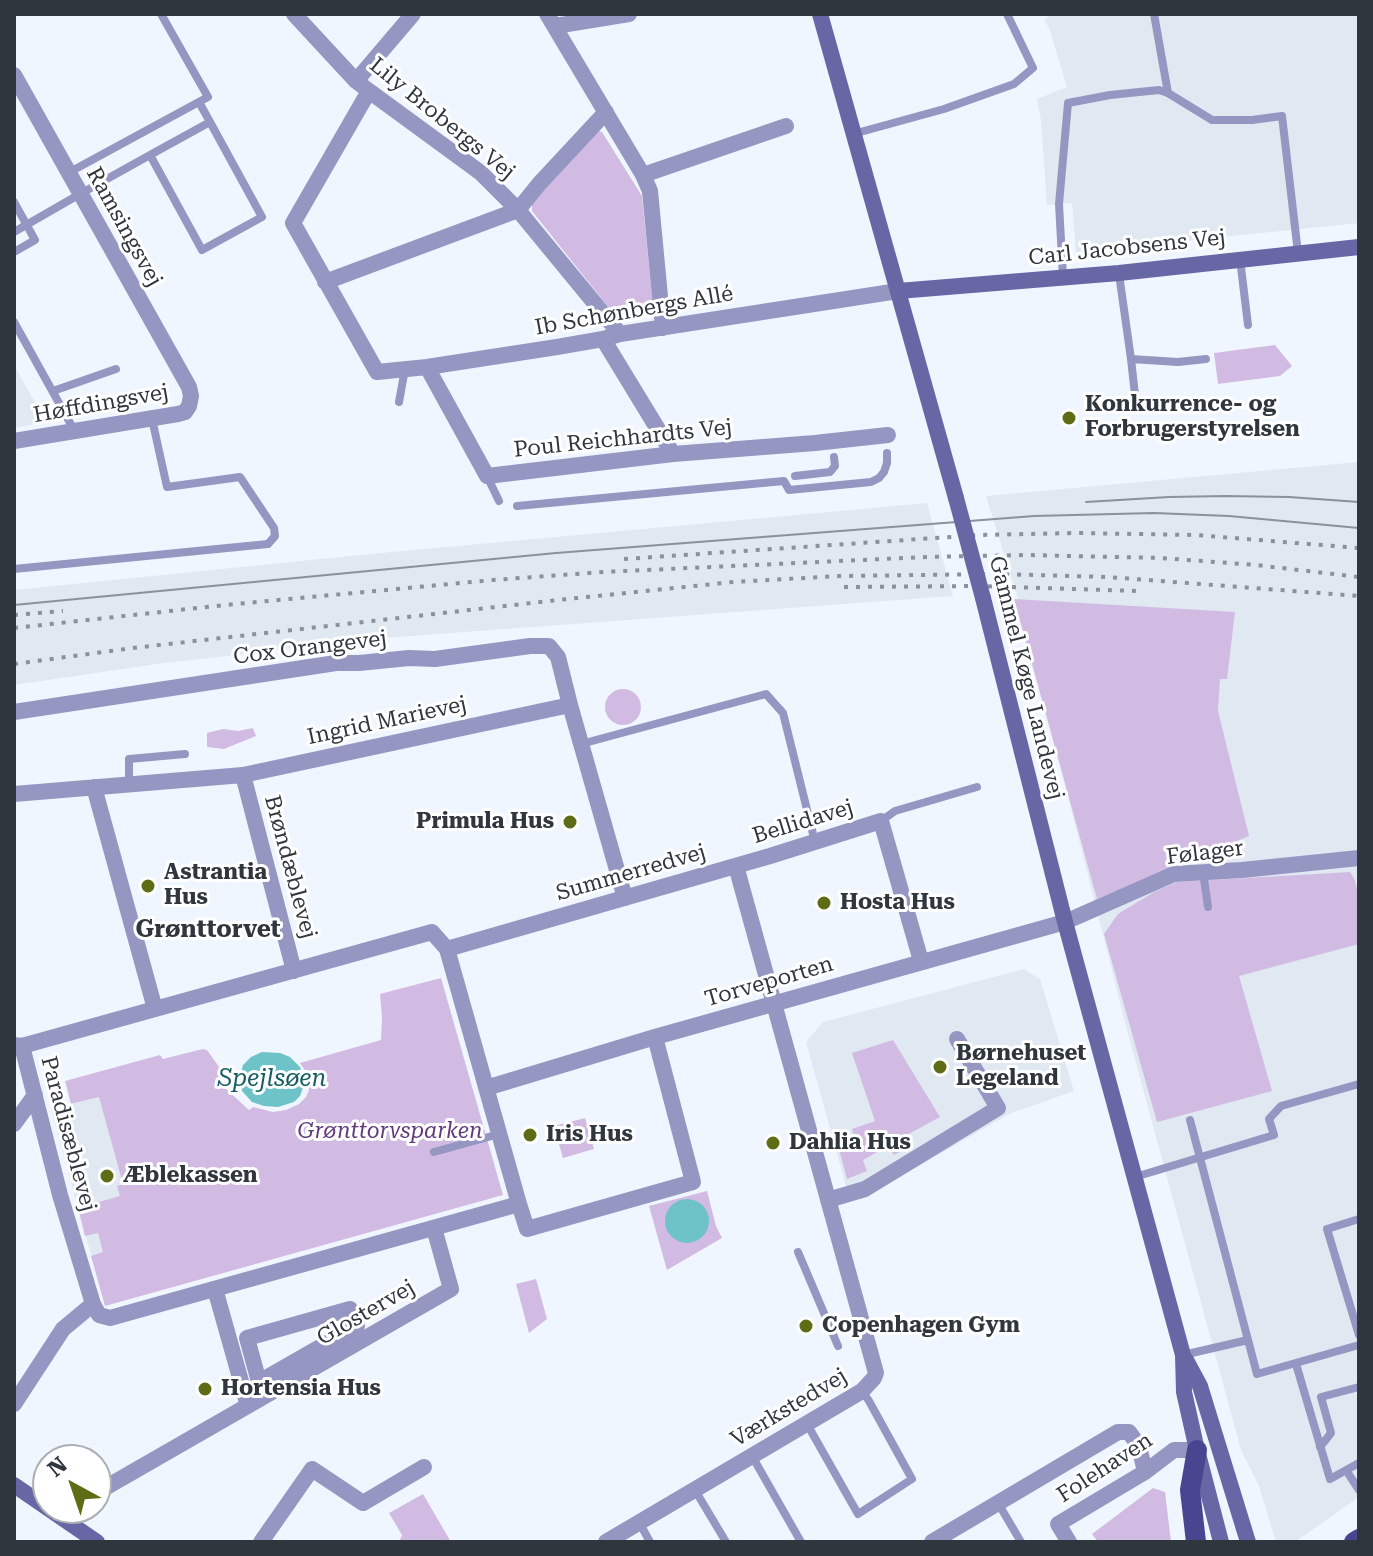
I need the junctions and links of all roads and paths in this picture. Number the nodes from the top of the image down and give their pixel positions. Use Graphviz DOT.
graph roads {
  1 [pos="161,14"];
  2 [pos="294,14"];
  3 [pos="413,14"];
  4 [pos="629,14"];
  5 [pos="820,14"];
  6 [pos="1007,14"];
  7 [pos="1154,14"];
  8 [pos="551,20"];
  9 [pos="14,75"];
  10 [pos="362,86"];
  11 [pos="1168,93"];
  12 [pos="199,102"];
  13 [pos="606,112"];
  14 [pos="210,122"];
  15 [pos="786,126"];
  16 [pos="853,134"];
  17 [pos="150,155"];
  18 [pos="68,173"];
  19 [pos="643,175"];
  20 [pos="80,194"];
  21 [pos="14,202"];
  22 [pos="518,210"];
  23 [pos="26,225"];
  24 [pos="14,232"];
  25 [pos="1359,247"];
  26 [pos="14,252"];
  27 [pos="1298,253"];
  28 [pos="1240,259"];
  29 [pos="1119,273"];
  30 [pos="1063,277"];
  31 [pos="325,282"];
  32 [pos="898,291"];
  33 [pos="14,322"];
  34 [pos="1248,325"];
  35 [pos="663,328"];
  36 [pos="620,334"];
  37 [pos="603,339"];
  38 [pos="1131,359"];
  39 [pos="1206,359"];
  40 [pos="427,367"];
  41 [pos="116,369"];
  42 [pos="405,369"];
  43 [pos="53,391"];
  44 [pos="1135,395"];
  45 [pos="191,402"];
  46 [pos="399,402"];
  47 [pos="152,419"];
  48 [pos="75,431"];
  49 [pos="888,435"];
  50 [pos="14,441"];
  51 [pos="887,453"];
  52 [pos="673,454"];
  53 [pos="834,457"];
  54 [pos="487,476"];
  55 [pos="795,476"];
  56 [pos="499,501"];
  57 [pos="517,506"];
  58 [pos="14,569"];
  59 [pos="570,705"];
  60 [pos="14,712"];
  61 [pos="581,744"];
  62 [pos="185,754"];
  63 [pos="243,775"];
  64 [pos="129,785"];
  65 [pos="94,787"];
  66 [pos="977,787"];
  67 [pos="14,794"];
  68 [pos="881,821"];
  69 [pos="815,842"];
  70 [pos="1359,858"];
  71 [pos="736,866"];
  72 [pos="1203,872"];
  73 [pos="625,898"];
  74 [pos="1208,907"];
  75 [pos="1065,922"];
  76 [pos="447,949"];
  77 [pos="921,961"];
  78 [pos="294,971"];
  79 [pos="775,1004"];
  80 [pos="155,1009"];
  81 [pos="655,1037"];
  82 [pos="957,1039"];
  83 [pos="18,1045"];
  84 [pos="1359,1084"];
  85 [pos="486,1088"];
  86 [pos="35,1095"];
  87 [pos="1190,1120"];
  88 [pos="14,1124"];
  89 [pos="499,1134"];
  90 [pos="434,1152"];
  91 [pos="1200,1158"];
  92 [pos="1135,1177"];
  93 [pos="828,1200"];
  94 [pos="519,1204"];
  95 [pos="1359,1219"];
  96 [pos="434,1228"];
  97 [pos="798,1252"];
  98 [pos="215,1289"];
  99 [pos="93,1304"];
  100 [pos="1359,1335"];
  101 [pos="247,1338"];
  102 [pos="1248,1340"];
  103 [pos="1359,1345"];
  104 [pos="838,1346"];
  105 [pos="1183,1355"];
  106 [pos="1296,1364"];
  107 [pos="1359,1387"];
  108 [pos="862,1391"];
  109 [pos="14,1404"];
  110 [pos="248,1406"];
  111 [pos="807,1424"];
  112 [pos="1320,1447"];
  113 [pos="1197,1450"];
  114 [pos="752,1456"];
  115 [pos="1359,1463"];
  116 [pos="424,1467"];
  117 [pos="1346,1470"];
  118 [pos="1145,1472"];
  119 [pos="112,1484"];
  120 [pos="14,1485"];
  121 [pos="695,1490"];
  122 [pos="1359,1490"];
  123 [pos="32,1495"];
  124 [pos="998,1503"];
  125 [pos="639,1522"];
  126 [pos="77,1524"];
  127 [pos="1359,1539"];
  128 [pos="97,1542"];
  129 [pos="261,1542"];
  130 [pos="606,1542"];
  131 [pos="650,1542"];
  132 [pos="726,1542"];
  133 [pos="801,1542"];
  134 [pos="932,1542"];
  135 [pos="1021,1542"];
  136 [pos="1069,1542"];
  137 [pos="1196,1542"];
  138 [pos="1221,1542"];
  139 [pos="1248,1542"];
  140 [pos="1354,1542"];
  1 -- 12 [label="lane"];
  2 -- 10 [label="street, Lily Brobergs Vej"];
  3 -- 10 [label="street"];
  4 -- 8 [label="street"];
  5 -- 16 [label="street, Gammel Køge Landevej"];
  6 -- 16 [label="lane"];
  7 -- 11 [label="lane"];
  8 -- 13 [label="street"];
  9 -- 18 [label="street, Ramsingsvej"];
  10 -- 22 [label="street, Lily Brobergs Vej"];
  10 -- 31 [label="street"];
  11 -- 27 [label="lane"];
  11 -- 30 [label="lane"];
  12 -- 14 [label="lane"];
  12 -- 18 [label="lane"];
  13 -- 19 [label="street"];
  13 -- 22 [label="street"];
  14 -- 17 [label="lane"];
  14 -- 17 [label="lane"];
  15 -- 19 [label="street"];
  16 -- 32 [label="street, Gammel Køge Landevej"];
  17 -- 20 [label="lane"];
  18 -- 20 [label="street, Ramsingsvej"];
  19 -- 35 [label="street"];
  20 -- 23 [label="lane"];
  20 -- 45 [label="street, Ramsingsvej"];
  21 -- 23 [label="lane"];
  22 -- 31 [label="street"];
  22 -- 36 [label="street, Lily Brobergs Vej"];
  23 -- 24 [label="lane"];
  23 -- 26 [label="lane"];
  25 -- 27 [label="street, Carl Jacobsens Vej"];
  27 -- 28 [label="street, Carl Jacobsens Vej"];
  28 -- 29 [label="street, Carl Jacobsens Vej"];
  28 -- 34 [label="lane"];
  29 -- 30 [label="street, Carl Jacobsens Vej"];
  29 -- 38 [label="lane"];
  30 -- 32 [label="street, Carl Jacobsens Vej"];
  31 -- 42 [label="street, Ib Schønbergs Allé"];
  32 -- 35 [label="street, Ib Schønbergs Allé"];
  32 -- 75 [label="street, Gammel Køge Landevej, bridge"];
  33 -- 43 [label="lane"];
  35 -- 36 [label="street, Ib Schønbergs Allé"];
  36 -- 37 [label="street, Ib Schønbergs Allé"];
  37 -- 40 [label="street, Ib Schønbergs Allé"];
  37 -- 52 [label="street"];
  38 -- 39 [label="lane"];
  38 -- 44 [label="lane"];
  40 -- 42 [label="street, Ib Schønbergs Allé"];
  40 -- 54 [label="street, Poul Reichhardts Vej"];
  41 -- 43 [label="lane"];
  42 -- 46 [label="lane"];
  43 -- 48 [label="lane"];
  45 -- 47 [label="street, Høffdingsvej"];
  47 -- 48 [label="street, Høffdingsvej"];
  47 -- 58 [label="lane"];
  48 -- 50 [label="street, Høffdingsvej"];
  49 -- 52 [label="street, Poul Reichhardts Vej"];
  51 -- 57 [label="lane"];
  52 -- 54 [label="street, Poul Reichhardts Vej"];
  53 -- 55 [label="lane"];
  54 -- 56 [label="lane"];
  59 -- 60 [label="street, Cox Orangevej"];
  59 -- 61 [label="street"];
  59 -- 63 [label="street, Ingrid Marievej"];
  61 -- 69 [label="lane"];
  61 -- 73 [label="street"];
  62 -- 64 [label="lane"];
  63 -- 64 [label="street, Ingrid Marievej"];
  63 -- 78 [label="street, Brøndæblevej"];
  64 -- 65 [label="street, Ingrid Marievej"];
  65 -- 67 [label="street, Ingrid Marievej"];
  65 -- 80 [label="street"];
  66 -- 68 [label="lane"];
  68 -- 69 [label="street, Bellidavej"];
  68 -- 77 [label="street, Bellidavej"];
  69 -- 71 [label="street, Bellidavej"];
  70 -- 72 [label="street, Følager"];
  71 -- 73 [label="street, Summerredvej"];
  71 -- 79 [label="street, Summerredvej"];
  72 -- 74 [label="lane"];
  72 -- 75 [label="street, Følager"];
  73 -- 76 [label="street, Summerredvej"];
  75 -- 77 [label="street, Torveporten"];
  75 -- 92 [label="street, Gammel Køge Landevej"];
  76 -- 78 [label="street, Paradisæblevej"];
  76 -- 85 [label="street"];
  77 -- 79 [label="street, Torveporten"];
  78 -- 80 [label="street, Paradisæblevej"];
  79 -- 81 [label="street, Torveporten"];
  79 -- 93 [label="street, Værkstedvej"];
  80 -- 83 [label="street, Paradisæblevej"];
  81 -- 85 [label="street, Torveporten"];
  81 -- 94 [label="street"];
  82 -- 93 [label="street"];
  83 -- 86 [label="street, Paradisæblevej"];
  84 -- 91 [label="lane"];
  85 -- 89 [label="street"];
  86 -- 88 [label="street"];
  86 -- 99 [label="street, Paradisæblevej"];
  87 -- 91 [label="lane"];
  89 -- 90 [label="lane"];
  89 -- 94 [label="street"];
  91 -- 92 [label="lane"];
  91 -- 102 [label="lane"];
  92 -- 105 [label="street, Gammel Køge Landevej"];
  93 -- 108 [label="street, Værkstedvej"];
  94 -- 96 [label="street"];
  95 -- 100 [label="lane"];
  96 -- 98 [label="street"];
  96 -- 110 [label="street, Glostervej"];
  97 -- 104 [label="lane"];
  98 -- 99 [label="street"];
  98 -- 110 [label="street"];
  99 -- 109 [label="street"];
  101 -- 101 [label="street"];
  102 -- 105 [label="lane"];
  102 -- 106 [label="lane"];
  103 -- 106 [label="lane"];
  105 -- 113 [label="street, Gammel Køge Landevej"];
  105 -- 139 [label="street, Gammel Køge Landevej"];
  106 -- 112 [label="lane"];
  107 -- 112 [label="lane"];
  108 -- 111 [label="street, Værkstedvej"];
  108 -- 111 [label="lane"];
  110 -- 119 [label="street, Glostervej"];
  111 -- 114 [label="street, Værkstedvej"];
  112 -- 117 [label="lane"];
  113 -- 118 [label="street, Folehaven"];
  113 -- 137 [label="main road"];
  113 -- 138 [label="street, Gammel Køge Landevej"];
  114 -- 121 [label="street, Værkstedvej"];
  114 -- 133 [label="lane"];
  115 -- 117 [label="lane"];
  116 -- 129 [label="street"];
  117 -- 122 [label="lane"];
  118 -- 124 [label="street"];
  118 -- 136 [label="street, Folehaven"];
  120 -- 123 [label="street"];
  121 -- 125 [label="street, Værkstedvej"];
  121 -- 132 [label="lane"];
  124 -- 134 [label="street"];
  124 -- 135 [label="lane"];
  125 -- 130 [label="street, Værkstedvej"];
  125 -- 131 [label="lane"];
  126 -- 128 [label="street"];
  127 -- 140 [label="main road"];
}
